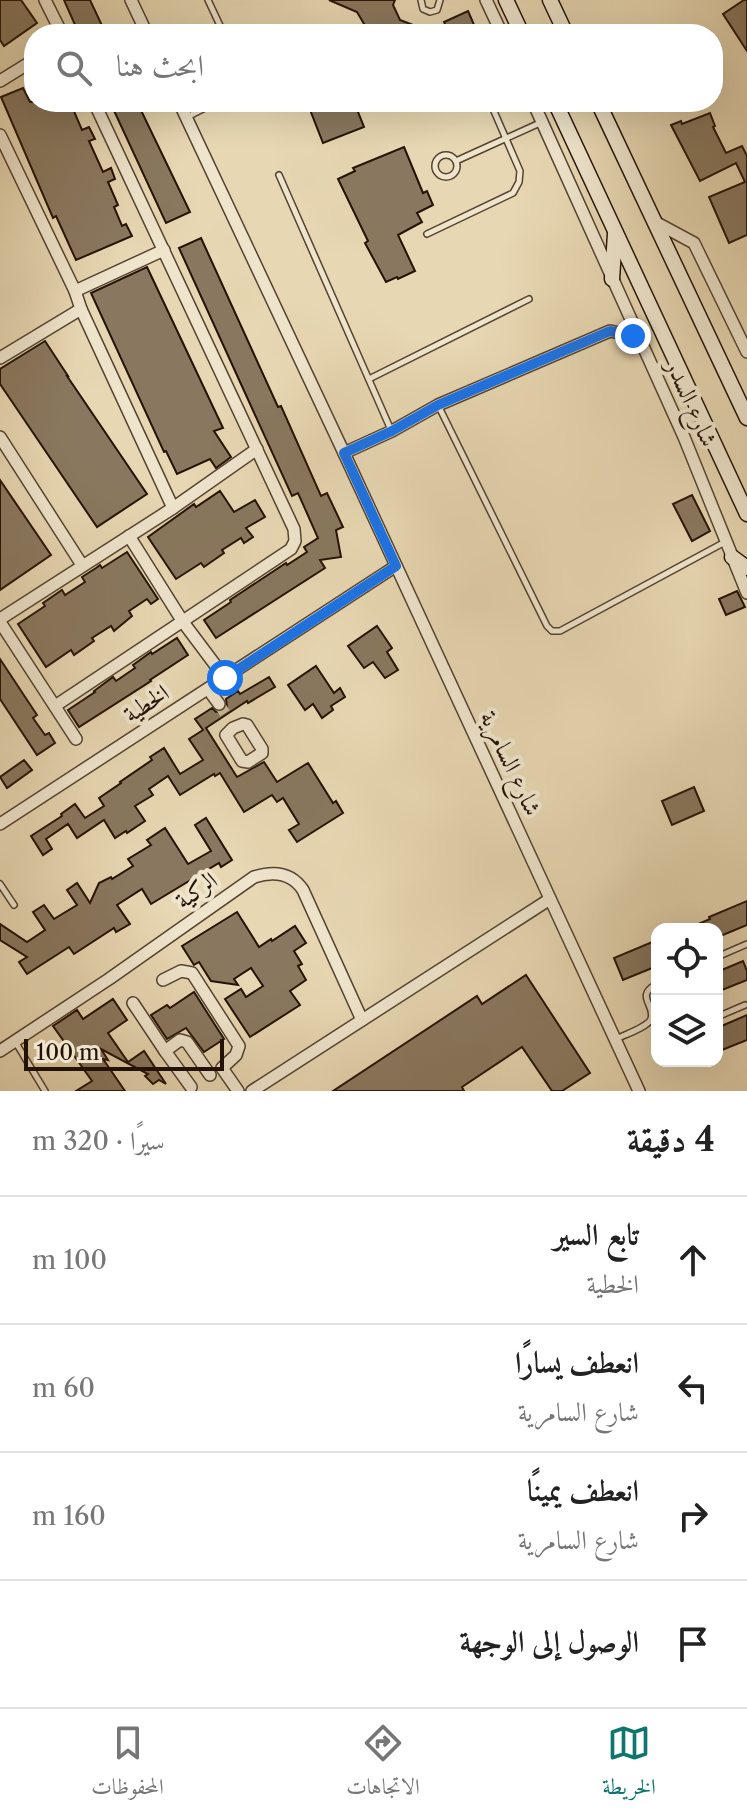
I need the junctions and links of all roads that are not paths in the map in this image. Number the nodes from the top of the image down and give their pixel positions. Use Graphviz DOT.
graph roads {
  1 [pos="45,0"];
  2 [pos="131,0"];
  3 [pos="208,0"];
  4 [pos="421,0"];
  5 [pos="440,0"];
  6 [pos="486,0"];
  7 [pos="506,0"];
  8 [pos="550,0"];
  9 [pos="57,24"];
  10 [pos="142,24"];
  11 [pos="219,24"];
  12 [pos="497,24"];
  13 [pos="517,24"];
  14 [pos="561,24"];
  15 [pos="24,66"];
  16 [pos="0,81"];
  17 [pos="99,112"];
  18 [pos="183,112"];
  19 [pos="198,112"];
  20 [pos="495,112"];
  21 [pos="538,112"];
  22 [pos="560,112"];
  23 [pos="603,112"];
  24 [pos="186,118"];
  25 [pos="542,122"];
  26 [pos="0,135"];
  27 [pos="507,139"];
  28 [pos="456,161"];
  29 [pos="279,175"];
  30 [pos="655,222"];
  31 [pos="615,230"];
  32 [pos="427,234"];
  33 [pos="164,250"];
  34 [pos="612,279"];
  35 [pos="75,291"];
  36 [pos="620,297"];
  37 [pos="529,299"];
  38 [pos="81,309"];
  39 [pos="610,331"];
  40 [pos="641,343"];
  41 [pos="747,352"];
  42 [pos="0,358"];
  43 [pos="369,379"];
  44 [pos="438,405"];
  45 [pos="747,418"];
  46 [pos="392,431"];
  47 [pos="0,437"];
  48 [pos="257,449"];
  49 [pos="344,453"];
  50 [pos="173,508"];
  51 [pos="747,514"];
  52 [pos="129,536"];
  53 [pos="726,541"];
  54 [pos="732,557"];
  55 [pos="82,565"];
  56 [pos="396,566"];
  57 [pos="747,568"];
  58 [pos="747,593"];
  59 [pos="0,620"];
  60 [pos="183,622"];
  61 [pos="225,678"];
  62 [pos="208,689"];
  63 [pos="219,704"];
  64 [pos="55,706"];
  65 [pos="226,715"];
  66 [pos="233,728"];
  67 [pos="76,739"];
  68 [pos="0,824"];
  69 [pos="0,884"];
  70 [pos="550,899"];
  71 [pos="14,905"];
  72 [pos="747,944"];
  73 [pos="723,954"];
  74 [pos="163,980"];
  75 [pos="651,987"];
  76 [pos="133,1003"];
  77 [pos="745,1005"];
  78 [pos="651,1011"];
  79 [pos="723,1014"];
  80 [pos="362,1020"];
  81 [pos="651,1020"];
  82 [pos="615,1040"];
  83 [pos="15,1042"];
  84 [pos="0,1051"];
  85 [pos="165,1051"];
  86 [pos="222,1068"];
  87 [pos="210,1075"];
  88 [pos="189,1089"];
  89 [pos="45,1091"];
  90 [pos="238,1091"];
  91 [pos="252,1091"];
  92 [pos="639,1091"];
  1 -- 9 [label="street"];
  2 -- 10 [label="street"];
  3 -- 11 [label="lane"];
  4 -- 5 [label="lane"];
  6 -- 12 [label="street"];
  7 -- 13 [label="main road"];
  8 -- 14 [label="main road"];
  15 -- 16 [label="street"];
  17 -- 33 [label="street"];
  18 -- 24 [label="street, شارع السامرية"];
  19 -- 24 [label="lane"];
  20 -- 27 [label="lane"];
  21 -- 25 [label="street, شارع السدر"];
  22 -- 31 [label="main road, شارع السدر"];
  23 -- 30 [label="main road, شارع السدر"];
  24 -- 49 [label="street, شارع السامرية"];
  25 -- 27 [label="lane"];
  25 -- 34 [label="street, شارع السدر"];
  26 -- 35 [label="street"];
  27 -- 28 [label="lane"];
  27 -- 32 [label="lane"];
  28 -- 28 [label="lane"];
  29 -- 43 [label="lane"];
  30 -- 41 [label="street"];
  30 -- 45 [label="main road, شارع السدر"];
  31 -- 34 [label="main road"];
  31 -- 51 [label="main road, شارع السدر"];
  33 -- 35 [label="street"];
  33 -- 48 [label="street"];
  34 -- 36 [label="street, شارع السدر"];
  35 -- 38 [label="street"];
  36 -- 39 [label="street"];
  36 -- 40 [label="street, شارع السدر"];
  37 -- 43 [label="lane"];
  38 -- 42 [label="street"];
  38 -- 50 [label="street"];
  39 -- 40 [label="street"];
  39 -- 44 [label="street"];
  40 -- 53 [label="street, شارع السدر"];
  43 -- 46 [label="lane"];
  44 -- 46 [label="street"];
  44 -- 53 [label="lane"];
  46 -- 49 [label="street"];
  47 -- 55 [label="street"];
  48 -- 50 [label="street"];
  48 -- 60 [label="street"];
  49 -- 56 [label="street, شارع السامرية"];
  50 -- 52 [label="street"];
  52 -- 55 [label="street"];
  52 -- 60 [label="street"];
  53 -- 54 [label="street, شارع السدر"];
  54 -- 57 [label="main road"];
  54 -- 58 [label="street, شارع السدر"];
  55 -- 59 [label="street"];
  56 -- 61 [label="street, الخطية"];
  56 -- 70 [label="street, شارع السامرية"];
  59 -- 64 [label="street"];
  60 -- 61 [label="street"];
  60 -- 64 [label="street"];
  61 -- 62 [label="street, الخطية"];
  62 -- 63 [label="street"];
  62 -- 68 [label="street, الخطية"];
  64 -- 67 [label="street"];
  65 -- 66 [label="street"];
  69 -- 71 [label="lane"];
  70 -- 80 [label="street"];
  70 -- 82 [label="street, شارع السامرية"];
  72 -- 73 [label="lane"];
  74 -- 86 [label="street"];
  75 -- 78 [label="lane"];
  76 -- 85 [label="street"];
  77 -- 79 [label="lane"];
  80 -- 83 [label="street, الركية"];
  80 -- 91 [label="street"];
  81 -- 82 [label="lane"];
  82 -- 92 [label="street, شارع السامرية"];
  83 -- 84 [label="street, الركية"];
  83 -- 89 [label="lane"];
  85 -- 87 [label="street"];
  85 -- 88 [label="street"];
  86 -- 87 [label="street"];
  86 -- 90 [label="street"];
  87 -- 88 [label="street"];
}
